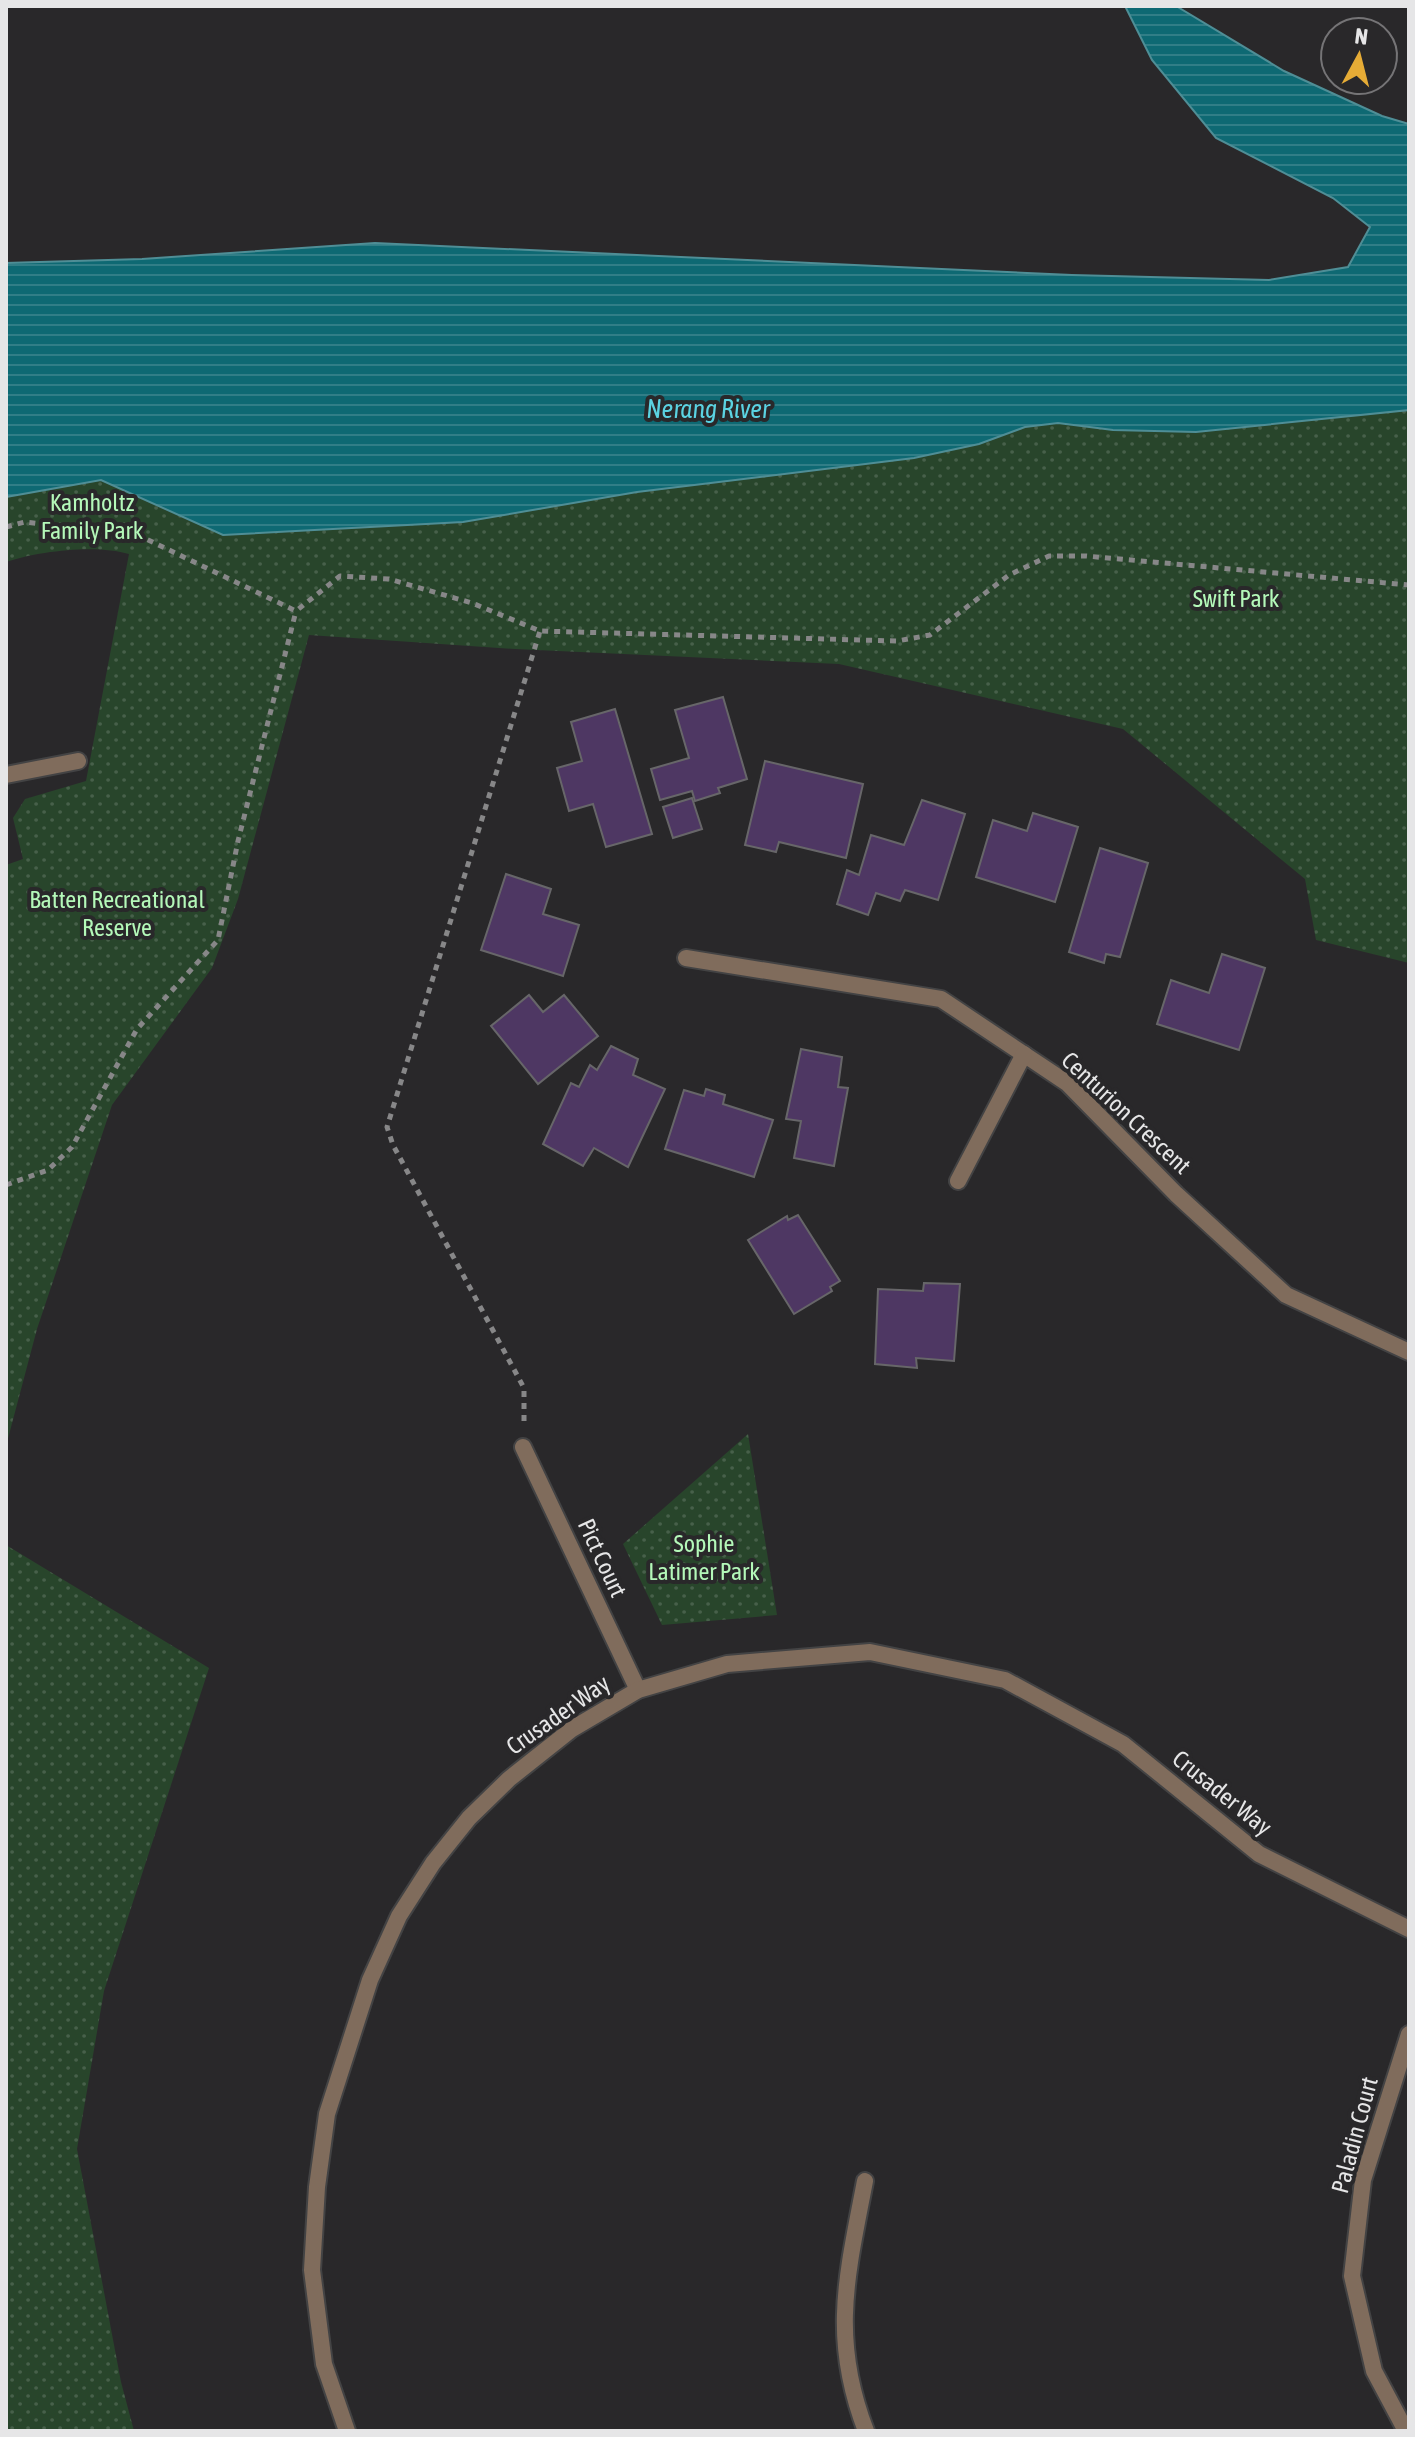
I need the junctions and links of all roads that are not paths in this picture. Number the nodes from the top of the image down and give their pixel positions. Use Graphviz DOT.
graph roads {
  1 [pos="78,761"];
  2 [pos="6,775"];
  3 [pos="686,958"];
  4 [pos="1024,1054"];
  5 [pos="958,1181"];
  6 [pos="1409,1352"];
  7 [pos="523,1447"];
  8 [pos="638,1690"];
  9 [pos="1409,1929"];
  10 [pos="1409,2034"];
  11 [pos="865,2181"];
  12 [pos="347,2431"];
  13 [pos="866,2431"];
  14 [pos="1406,2431"];
  1 -- 2 [label="street"];
  3 -- 4 [label="street, Centurion Crescent"];
  4 -- 5 [label="street"];
  4 -- 6 [label="street, Centurion Crescent"];
  7 -- 8 [label="street, Pict Court"];
  8 -- 9 [label="street, Crusader Way"];
  8 -- 12 [label="street, Crusader Way"];
  10 -- 14 [label="street, Paladin Court"];
  11 -- 13 [label="street"];
}
